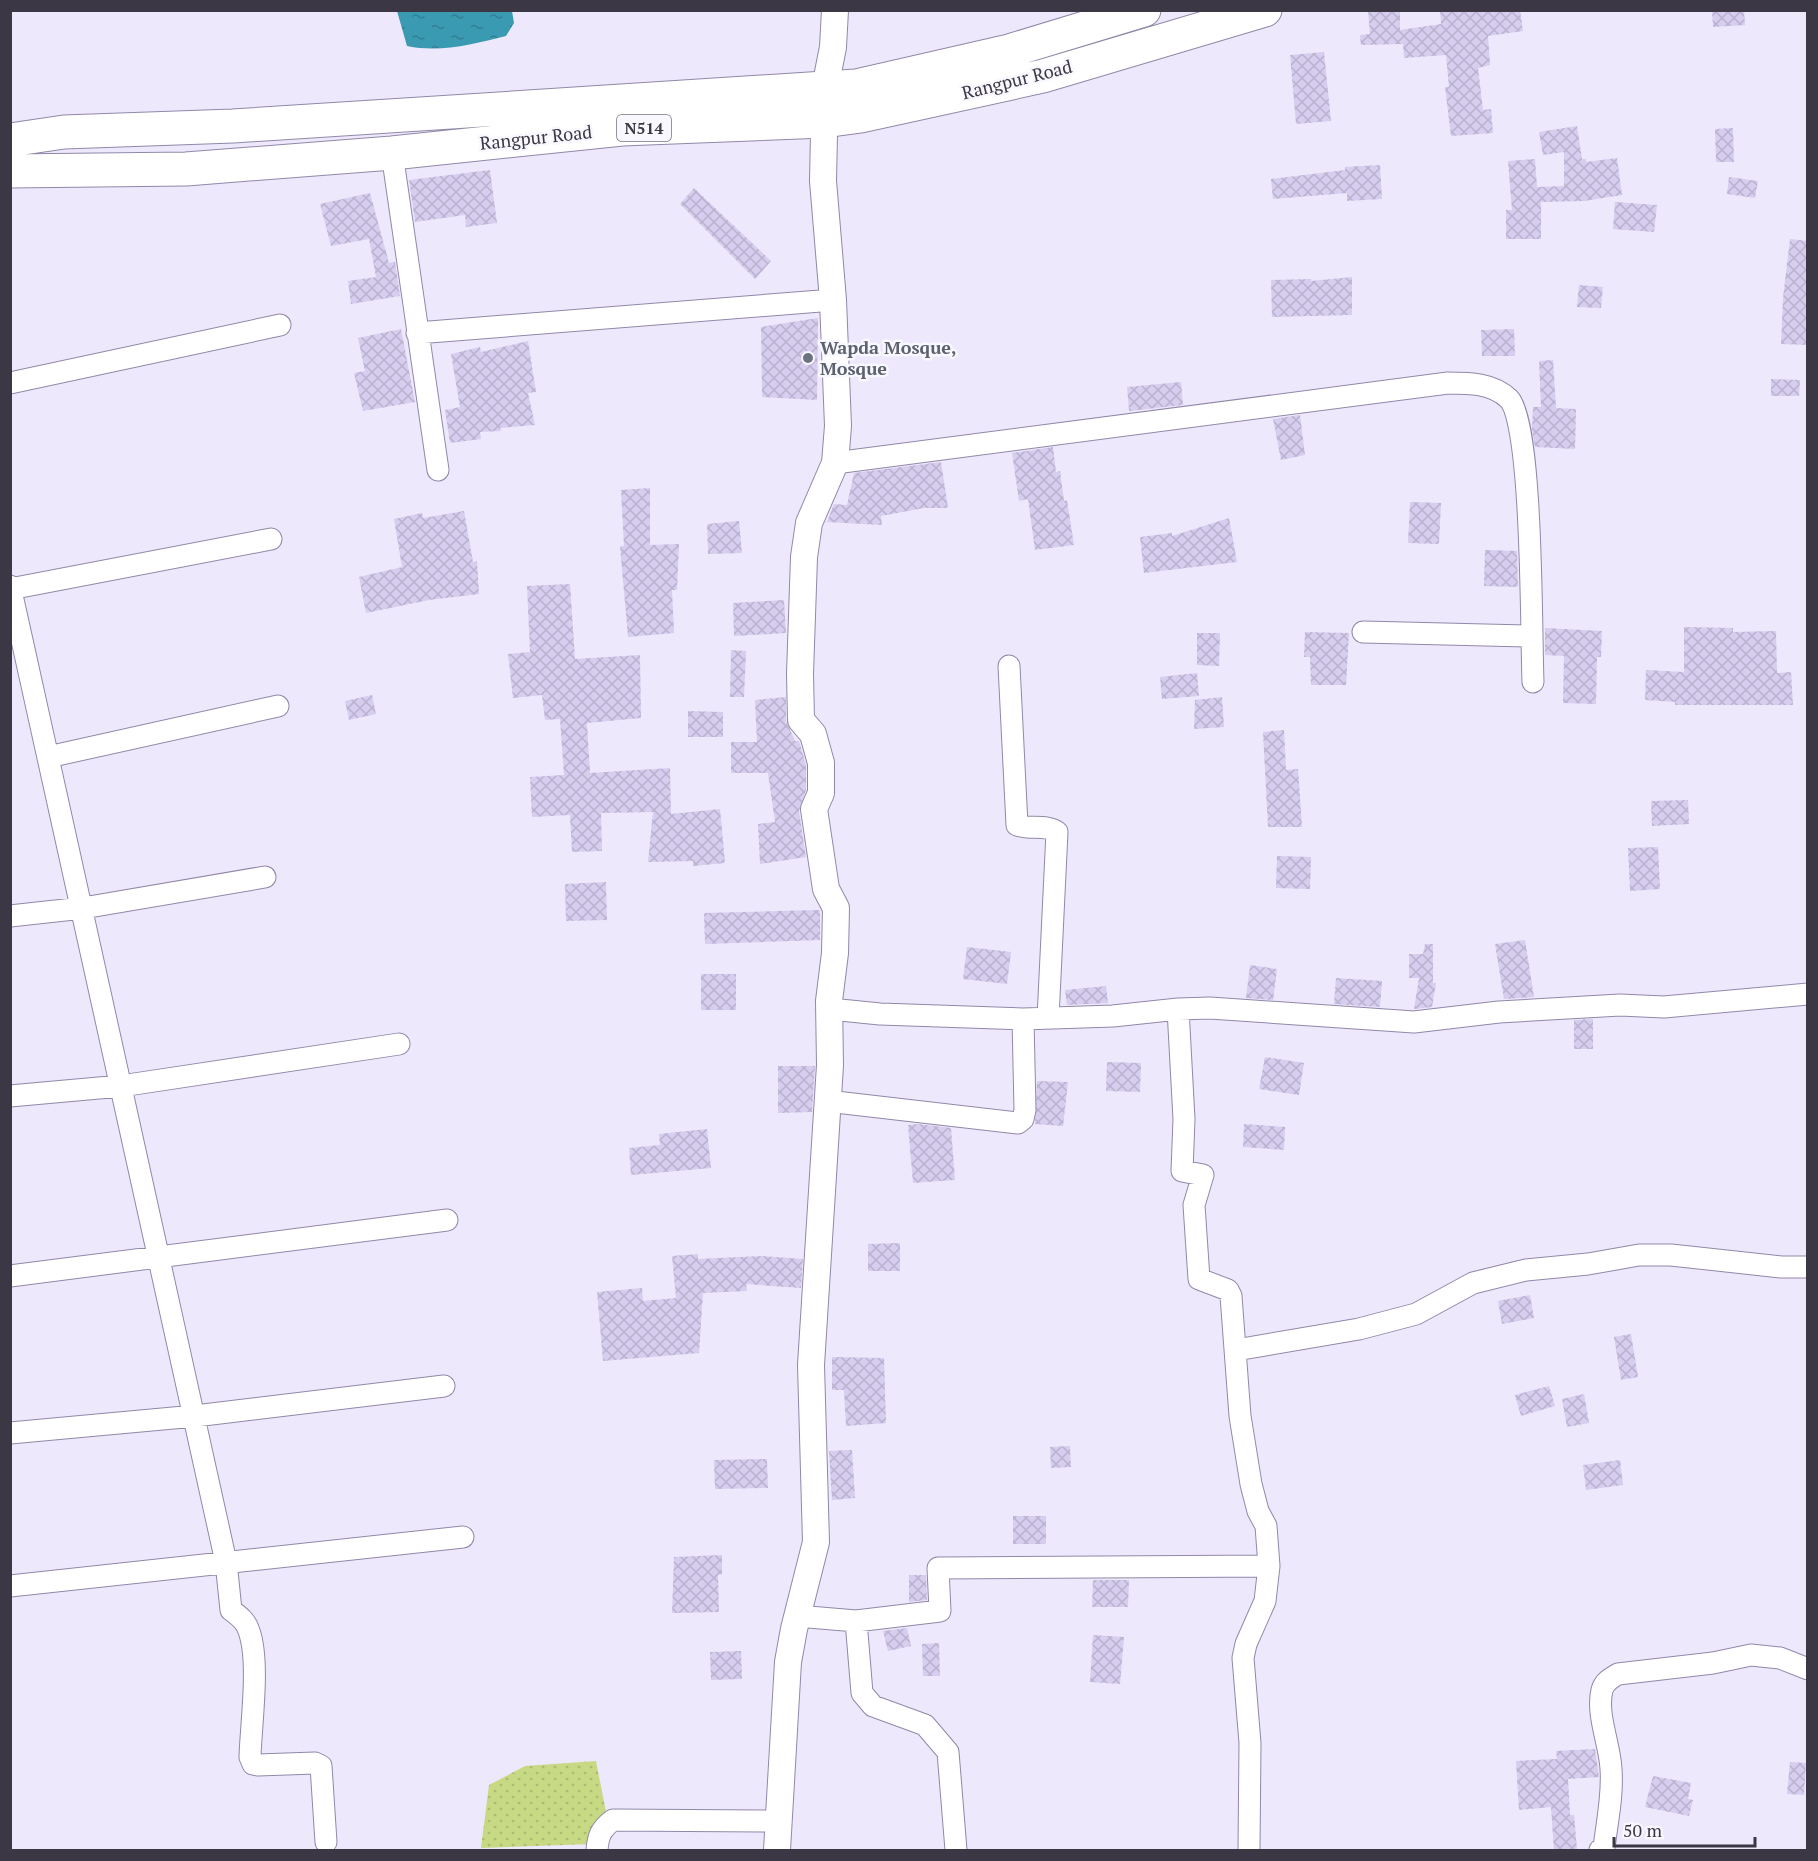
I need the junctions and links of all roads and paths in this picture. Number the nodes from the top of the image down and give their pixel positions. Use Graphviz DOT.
graph roads {
  1 [pos="835,10"];
  2 [pos="1144,10"];
  3 [pos="1265,10"];
  4 [pos="825,88"];
  5 [pos="824,121"];
  6 [pos="10,140"];
  7 [pos="392,153"];
  8 [pos="10,171"];
  9 [pos="833,300"];
  10 [pos="280,325"];
  11 [pos="417,333"];
  12 [pos="10,383"];
  13 [pos="835,463"];
  14 [pos="438,470"];
  15 [pos="271,539"];
  16 [pos="11,588"];
  17 [pos="1363,632"];
  18 [pos="1531,636"];
  19 [pos="1009,666"];
  20 [pos="1533,682"];
  21 [pos="278,706"];
  22 [pos="48,757"];
  23 [pos="265,877"];
  24 [pos="84,908"];
  25 [pos="10,916"];
  26 [pos="1808,994"];
  27 [pos="830,1009"];
  28 [pos="1178,1009"];
  29 [pos="1048,1018"];
  30 [pos="1023,1019"];
  31 [pos="399,1044"];
  32 [pos="121,1086"];
  33 [pos="10,1096"];
  34 [pos="828,1101"];
  35 [pos="447,1220"];
  36 [pos="159,1257"];
  37 [pos="1808,1267"];
  38 [pos="10,1276"];
  39 [pos="1236,1350"];
  40 [pos="444,1386"];
  41 [pos="195,1416"];
  42 [pos="10,1433"];
  43 [pos="463,1537"];
  44 [pos="226,1562"];
  45 [pos="1269,1566"];
  46 [pos="10,1586"];
  47 [pos="797,1616"];
  48 [pos="856,1621"];
  49 [pos="1808,1669"];
  50 [pos="779,1821"];
  51 [pos="326,1842"];
  52 [pos="1604,1850"];
  53 [pos="597,1851"];
  54 [pos="777,1851"];
  55 [pos="956,1851"];
  56 [pos="1249,1851"];
  1 -- 4 [label="street"];
  2 -- 4 [label="highway, Rangpur Road / N514"];
  3 -- 5 [label="highway, Rangpur Road / N514"];
  4 -- 5 [label="street"];
  4 -- 6 [label="highway, Rangpur Road / N514"];
  5 -- 7 [label="highway, Rangpur Road / N514"];
  5 -- 9 [label="street"];
  7 -- 8 [label="highway, Rangpur Road / N514"];
  7 -- 11 [label="street"];
  9 -- 11 [label="street"];
  9 -- 13 [label="street"];
  10 -- 12 [label="street"];
  11 -- 14 [label="street"];
  13 -- 18 [label="street"];
  13 -- 27 [label="street"];
  15 -- 16 [label="street"];
  16 -- 22 [label="street"];
  17 -- 18 [label="street"];
  18 -- 20 [label="street"];
  19 -- 29 [label="street"];
  21 -- 22 [label="street"];
  22 -- 24 [label="street"];
  23 -- 24 [label="street"];
  24 -- 25 [label="street"];
  24 -- 32 [label="street"];
  26 -- 28 [label="street"];
  27 -- 30 [label="street"];
  27 -- 34 [label="street"];
  28 -- 29 [label="street"];
  28 -- 39 [label="street"];
  29 -- 30 [label="street"];
  30 -- 34 [label="street"];
  31 -- 32 [label="street"];
  32 -- 33 [label="street"];
  32 -- 36 [label="street"];
  34 -- 47 [label="street"];
  35 -- 36 [label="street"];
  36 -- 38 [label="street"];
  36 -- 41 [label="street"];
  37 -- 39 [label="street"];
  39 -- 45 [label="street"];
  40 -- 41 [label="street"];
  41 -- 42 [label="street"];
  41 -- 44 [label="street"];
  43 -- 44 [label="street"];
  44 -- 46 [label="street"];
  44 -- 51 [label="street"];
  45 -- 48 [label="street"];
  45 -- 56 [label="street"];
  47 -- 48 [label="street"];
  47 -- 50 [label="street"];
  48 -- 55 [label="street"];
  49 -- 52 [label="street"];
  50 -- 53 [label="street"];
  50 -- 54 [label="street"];
}
